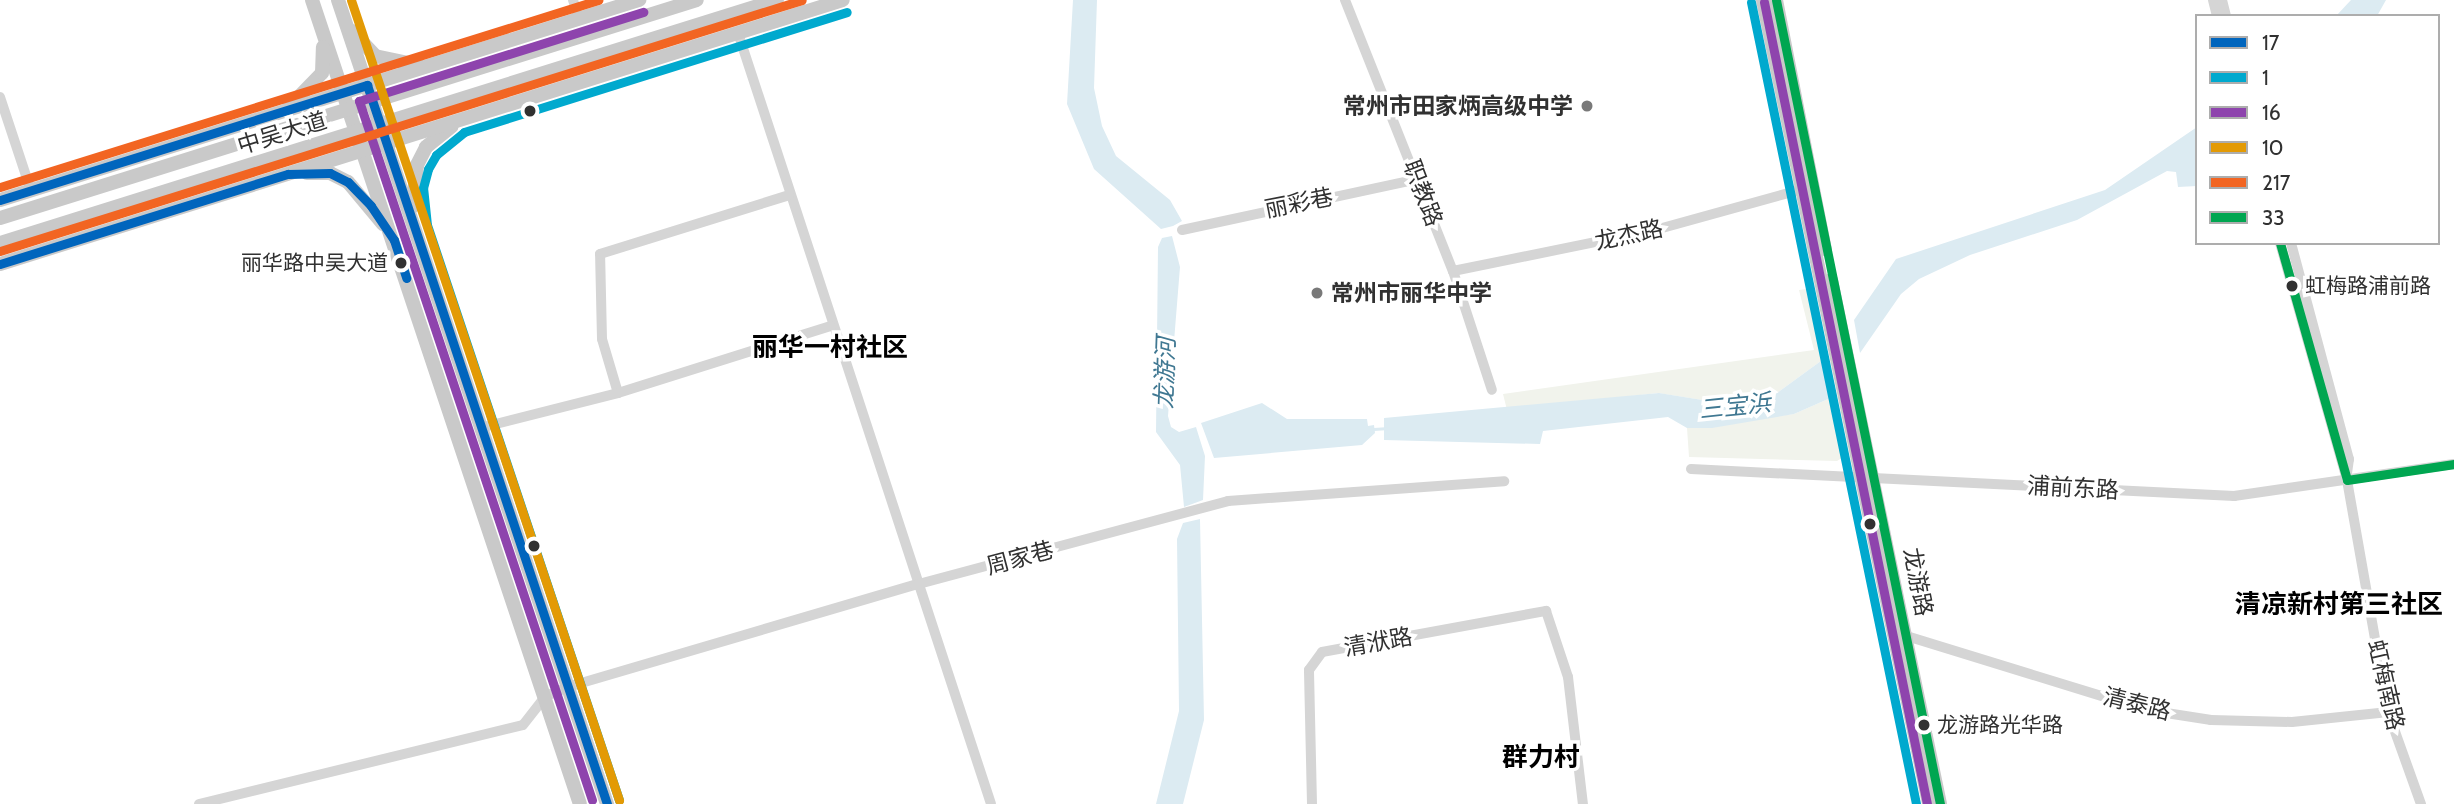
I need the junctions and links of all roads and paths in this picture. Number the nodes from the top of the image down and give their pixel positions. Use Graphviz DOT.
graph roads {
  1 [pos="312,0"];
  2 [pos="338,0"];
  3 [pos="573,0"];
  4 [pos="639,0"];
  5 [pos="697,0"];
  6 [pos="746,0"];
  7 [pos="777,0"];
  8 [pos="843,0"];
  9 [pos="1345,0"];
  10 [pos="1763,0"];
  11 [pos="1776,0"];
  12 [pos="576,20"];
  13 [pos="345,22"];
  14 [pos="738,33"];
  15 [pos="323,35"];
  16 [pos="652,40"];
  17 [pos="704,44"];
  18 [pos="628,48"];
  19 [pos="530,52"];
  20 [pos="426,66"];
  21 [pos="451,77"];
  22 [pos="366,85"];
  23 [pos="512,85"];
  24 [pos="343,93"];
  25 [pos="0,97"];
  26 [pos="372,102"];
  27 [pos="454,104"];
  28 [pos="349,110"];
  29 [pos="281,113"];
  30 [pos="458,121"];
  31 [pos="380,126"];
  32 [pos="357,133"];
  33 [pos="274,134"];
  34 [pos="386,143"];
  35 [pos="363,150"];
  36 [pos="281,156"];
  37 [pos="187,161"];
  38 [pos="288,174"];
  39 [pos="1417,179"];
  40 [pos="207,181"];
  41 [pos="1803,189"];
  42 [pos="31,191"];
  43 [pos="789,195"];
  44 [pos="0,200"];
  45 [pos="158,216"];
  46 [pos="0,218"];
  47 [pos="415,228"];
  48 [pos="1182,230"];
  49 [pos="394,240"];
  50 [pos="0,243"];
  51 [pos="73,243"];
  52 [pos="2281,245"];
  53 [pos="2292,245"];
  54 [pos="0,254"];
  55 [pos="0,264"];
  56 [pos="1453,271"];
  57 [pos="831,326"];
  58 [pos="1841,342"];
  59 [pos="1492,390"];
  60 [pos="618,393"];
  61 [pos="480,428"];
  62 [pos="2454,464"];
  63 [pos="1691,469"];
  64 [pos="1868,476"];
  65 [pos="2347,480"];
  66 [pos="1504,481"];
  67 [pos="915,585"];
  68 [pos="1900,634"];
  69 [pos="571,686"];
  70 [pos="546,696"];
  71 [pos="2388,712"];
  72 [pos="199,804"];
  73 [pos="580,804"];
  74 [pos="607,804"];
  75 [pos="991,804"];
  76 [pos="1312,804"];
  77 [pos="1583,804"];
  78 [pos="1929,804"];
  79 [pos="1940,804"];
  80 [pos="2421,804"];
  1 -- 15 [label="main road"];
  2 -- 13 [label="main road"];
  3 -- 12 [label="street"];
  4 -- 12 [label="main road"];
  5 -- 19 [label="main road, 中吴大道"];
  6 -- 16 [label="main road"];
  7 -- 16 [label="main road, 中吴大道"];
  8 -- 14 [label="main road"];
  9 -- 39 [label="street, 职教路"];
  10 -- 41 [label="main road"];
  11 -- 58 [label="main road"];
  12 -- 19 [label="main road"];
  12 -- 20 [label="main road"];
  13 -- 20 [label="main road"];
  13 -- 22 [label="main road"];
  14 -- 17 [label="main road"];
  14 -- 43 [label="street"];
  15 -- 24 [label="main road"];
  15 -- 29 [label="main road"];
  16 -- 18 [label="main road, 中吴大道"];
  17 -- 18 [label="main road"];
  17 -- 30 [label="main road"];
  18 -- 23 [label="main road, 中吴大道"];
  19 -- 21 [label="main road, 中吴大道"];
  20 -- 22 [label="main road"];
  21 -- 26 [label="main road, 中吴大道"];
  21 -- 27 [label="main road"];
  22 -- 24 [label="main road"];
  22 -- 26 [label="main road"];
  23 -- 27 [label="main road, 中吴大道"];
  23 -- 30 [label="main road"];
  24 -- 28 [label="main road"];
  24 -- 29 [label="main road"];
  25 -- 42 [label="street"];
  26 -- 28 [label="main road, 中吴大道"];
  26 -- 31 [label="main road"];
  27 -- 31 [label="main road, 中吴大道"];
  28 -- 32 [label="main road"];
  28 -- 33 [label="main road, 中吴大道"];
  29 -- 37 [label="main road"];
  29 -- 42 [label="main road"];
  30 -- 34 [label="main road"];
  30 -- 47 [label="main road"];
  31 -- 32 [label="main road, 中吴大道"];
  31 -- 34 [label="main road"];
  32 -- 35 [label="main road"];
  32 -- 36 [label="main road, 中吴大道"];
  33 -- 36 [label="main road"];
  33 -- 37 [label="main road, 中吴大道"];
  34 -- 35 [label="main road"];
  34 -- 47 [label="main road"];
  35 -- 38 [label="main road"];
  35 -- 49 [label="main road"];
  36 -- 40 [label="main road, 中吴大道"];
  37 -- 46 [label="main road, 中吴大道"];
  38 -- 45 [label="main road"];
  38 -- 49 [label="main road"];
  39 -- 48 [label="street, 丽彩巷"];
  39 -- 56 [label="street, 职教路"];
  40 -- 45 [label="main road"];
  40 -- 50 [label="main road, 中吴大道"];
  41 -- 56 [label="street, 龙杰路"];
  41 -- 58 [label="main road"];
  42 -- 44 [label="main road"];
  43 -- 57 [label="street"];
  43 -- 60 [label="street"];
  45 -- 51 [label="main road"];
  47 -- 61 [label="main road"];
  49 -- 70 [label="main road"];
  51 -- 54 [label="main road"];
  51 -- 55 [label="main road"];
  52 -- 65 [label="street, 虹梅南路"];
  53 -- 65 [label="street, 虹梅南路"];
  56 -- 59 [label="street, 职教路"];
  57 -- 60 [label="street"];
  57 -- 67 [label="street"];
  58 -- 64 [label="main road, 龙游路"];
  60 -- 61 [label="street"];
  61 -- 69 [label="main road"];
  62 -- 65 [label="street, 浦前东路"];
  63 -- 64 [label="street, 浦前东路"];
  64 -- 65 [label="street, 浦前东路"];
  64 -- 68 [label="main road, 龙游路"];
  65 -- 71 [label="street, 虹梅南路"];
  66 -- 67 [label="street, 周家巷"];
  67 -- 69 [label="street, 周家巷"];
  67 -- 75 [label="street"];
  68 -- 71 [label="street, 清泰路"];
  68 -- 78 [label="main road, 龙游路"];
  68 -- 79 [label="main road, 龙游路"];
  69 -- 70 [label="street, 周家巷"];
  69 -- 74 [label="main road"];
  70 -- 72 [label="street"];
  70 -- 73 [label="main road"];
  71 -- 80 [label="street, 虹梅南路"];
  76 -- 77 [label="street, 清洑路"];
}
